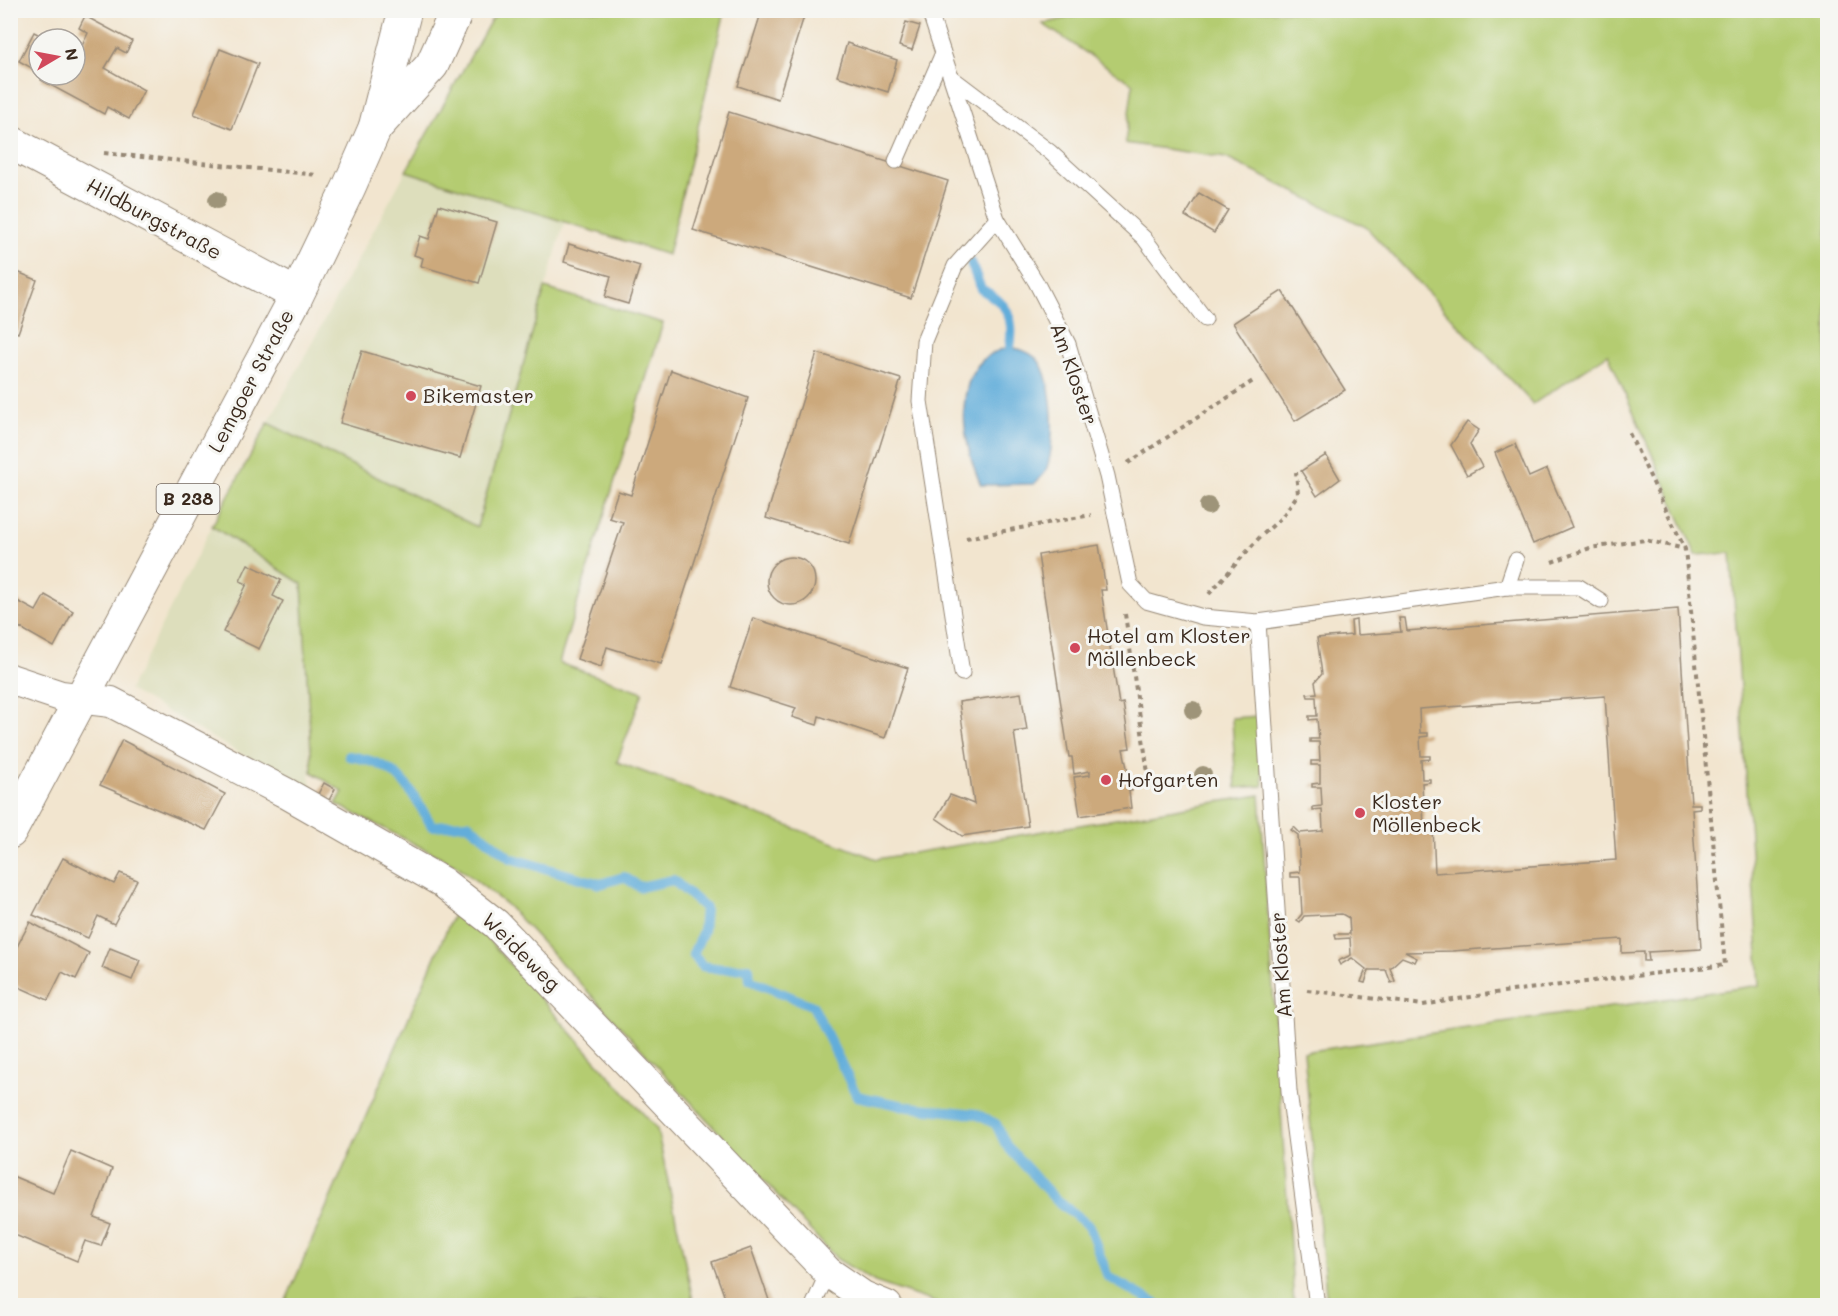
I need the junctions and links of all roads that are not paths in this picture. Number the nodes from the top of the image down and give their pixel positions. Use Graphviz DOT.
graph roads {
  1 [pos="405,10"];
  2 [pos="456,10"];
  3 [pos="929,10"];
  4 [pos="944,53"];
  5 [pos="952,78"];
  6 [pos="375,128"];
  7 [pos="10,142"];
  8 [pos="896,161"];
  9 [pos="997,219"];
  10 [pos="295,299"];
  11 [pos="1205,319"];
  12 [pos="1516,560"];
  13 [pos="1507,587"];
  14 [pos="1601,601"];
  15 [pos="1258,622"];
  16 [pos="962,673"];
  17 [pos="10,679"];
  18 [pos="82,698"];
  19 [pos="10,832"];
  20 [pos="828,1272"];
  21 [pos="813,1305"];
  22 [pos="887,1305"];
  23 [pos="1317,1305"];
  1 -- 6 [label="main road, Lemgoer Straße / B 238"];
  2 -- 6 [label="main road"];
  3 -- 4 [label="lane, Am Kloster"];
  4 -- 5 [label="lane, Am Kloster"];
  4 -- 8 [label="lane"];
  5 -- 9 [label="lane, Am Kloster"];
  5 -- 11 [label="lane"];
  6 -- 10 [label="main road, Lemgoer Straße / B 238"];
  7 -- 10 [label="main road, Hildburgstraße"];
  9 -- 15 [label="lane, Am Kloster"];
  9 -- 16 [label="lane"];
  10 -- 18 [label="main road, Lemgoer Straße / B 238"];
  12 -- 13 [label="lane"];
  13 -- 14 [label="lane"];
  13 -- 15 [label="lane"];
  15 -- 23 [label="lane, Am Kloster"];
  17 -- 18 [label="street, Weideweg"];
  18 -- 19 [label="main road, Lemgoer Straße / B 238"];
  18 -- 20 [label="street, Weideweg"];
  20 -- 21 [label="lane"];
  20 -- 22 [label="street, Weideweg"];
}
